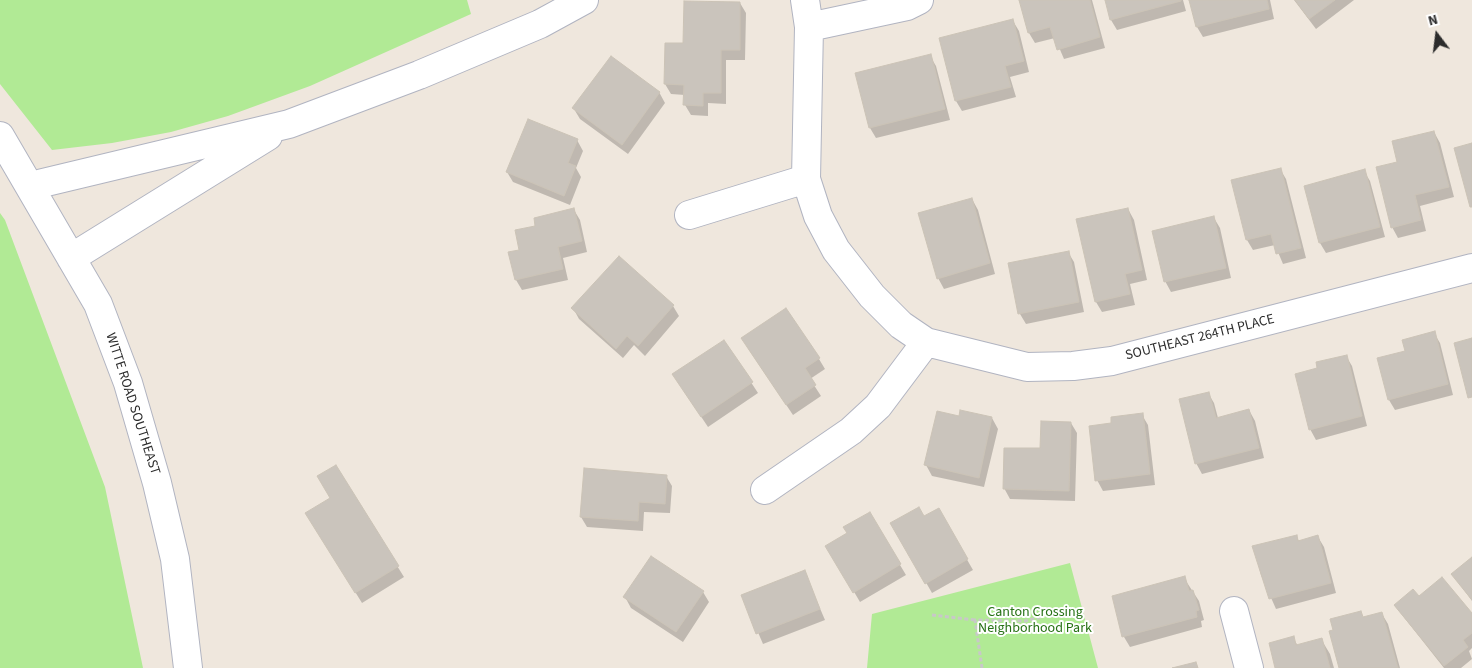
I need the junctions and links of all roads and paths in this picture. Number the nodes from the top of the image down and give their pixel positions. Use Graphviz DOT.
graph roads {
  1 [pos="584,0"];
  2 [pos="805,0"];
  3 [pos="919,0"];
  4 [pos="809,26"];
  5 [pos="288,124"];
  6 [pos="0,136"];
  7 [pos="806,179"];
  8 [pos="30,186"];
  9 [pos="690,215"];
  10 [pos="72,258"];
  11 [pos="1472,268"];
  12 [pos="926,342"];
  13 [pos="765,490"];
  14 [pos="1234,611"];
  15 [pos="932,615"];
  16 [pos="1042,618"];
  17 [pos="975,620"];
  18 [pos="188,668"];
  19 [pos="982,668"];
  20 [pos="1249,668"];
  1 -- 5 [label="street"];
  2 -- 4 [label="street"];
  3 -- 4 [label="street"];
  4 -- 7 [label="street"];
  5 -- 8 [label="street"];
  5 -- 10 [label="street"];
  6 -- 8 [label="street, WITTE ROAD SOUTHEAST"];
  7 -- 9 [label="street"];
  7 -- 12 [label="street"];
  8 -- 10 [label="street, WITTE ROAD SOUTHEAST"];
  10 -- 18 [label="street, WITTE ROAD SOUTHEAST"];
  11 -- 12 [label="street, SOUTHEAST 264TH PLACE"];
  12 -- 13 [label="street"];
  14 -- 20 [label="street"];
  15 -- 17 [label="path"];
  16 -- 17 [label="path"];
  17 -- 19 [label="path"];
}
